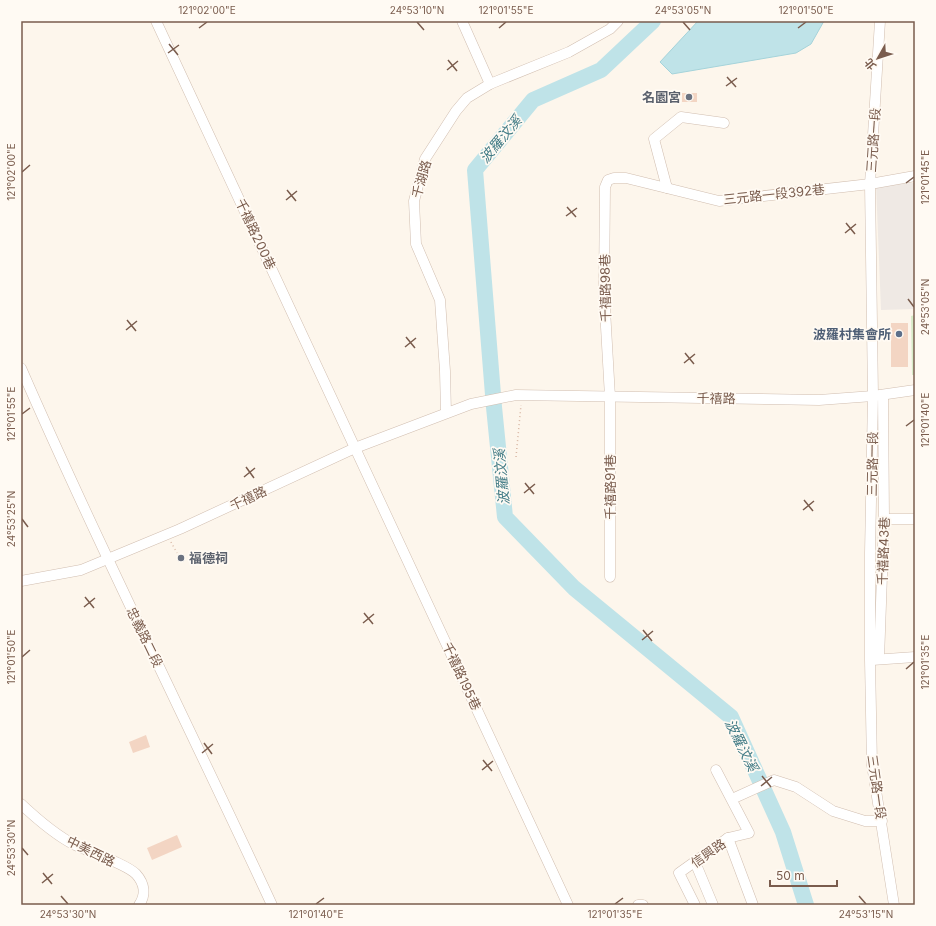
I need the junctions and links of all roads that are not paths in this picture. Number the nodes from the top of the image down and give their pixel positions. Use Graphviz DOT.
graph roads {
  1 [pos="156,21"];
  2 [pos="462,21"];
  3 [pos="618,21"];
  4 [pos="880,21"];
  5 [pos="490,84"];
  6 [pos="724,123"];
  7 [pos="915,176"];
  8 [pos="608,180"];
  9 [pos="870,184"];
  10 [pos="666,188"];
  11 [pos="21,368"];
  12 [pos="915,390"];
  13 [pos="878,395"];
  14 [pos="610,397"];
  15 [pos="446,413"];
  16 [pos="355,448"];
  17 [pos="884,519"];
  18 [pos="915,520"];
  19 [pos="108,559"];
  20 [pos="610,577"];
  21 [pos="21,581"];
  22 [pos="915,657"];
  23 [pos="875,659"];
  24 [pos="716,770"];
  25 [pos="732,799"];
  26 [pos="21,804"];
  27 [pos="882,820"];
  28 [pos="728,838"];
  29 [pos="695,862"];
  30 [pos="139,905"];
  31 [pos="272,905"];
  32 [pos="568,905"];
  33 [pos="638,905"];
  34 [pos="643,905"];
  35 [pos="695,905"];
  36 [pos="713,905"];
  37 [pos="753,905"];
  38 [pos="894,905"];
  1 -- 16 [label="street, 千禧路200巷"];
  2 -- 5 [label="street"];
  3 -- 5 [label="street, 千湖路"];
  4 -- 9 [label="street, 三元路一段"];
  5 -- 15 [label="street, 千湖路"];
  6 -- 10 [label="street"];
  7 -- 9 [label="street, 三元路一段392巷"];
  8 -- 10 [label="street, 三元路一段392巷"];
  8 -- 14 [label="street, 千禧路98巷"];
  9 -- 10 [label="street, 三元路一段392巷"];
  9 -- 13 [label="street, 三元路一段"];
  11 -- 19 [label="street, 忠義路二段"];
  12 -- 13 [label="street, 千禧路"];
  13 -- 14 [label="street, 千禧路"];
  13 -- 17 [label="street, 千禧路43巷"];
  13 -- 23 [label="street, 三元路一段"];
  14 -- 15 [label="street, 千禧路"];
  14 -- 20 [label="street, 千禧路91巷"];
  15 -- 16 [label="street, 千禧路"];
  16 -- 19 [label="street, 千禧路"];
  16 -- 32 [label="street, 千禧路195巷"];
  17 -- 18 [label="street"];
  17 -- 23 [label="street, 千禧路43巷"];
  19 -- 21 [label="street, 千禧路"];
  19 -- 31 [label="street, 忠義路二段"];
  22 -- 23 [label="street"];
  23 -- 27 [label="street, 三元路一段"];
  24 -- 25 [label="street, 信興路"];
  25 -- 27 [label="street"];
  25 -- 28 [label="street, 信興路"];
  26 -- 30 [label="street, 中美西路"];
  27 -- 38 [label="street, 三元路一段"];
  28 -- 29 [label="street, 信興路"];
  28 -- 37 [label="street"];
  29 -- 35 [label="street, 信興路"];
  29 -- 36 [label="street"];
  33 -- 34 [label="street"];
}
